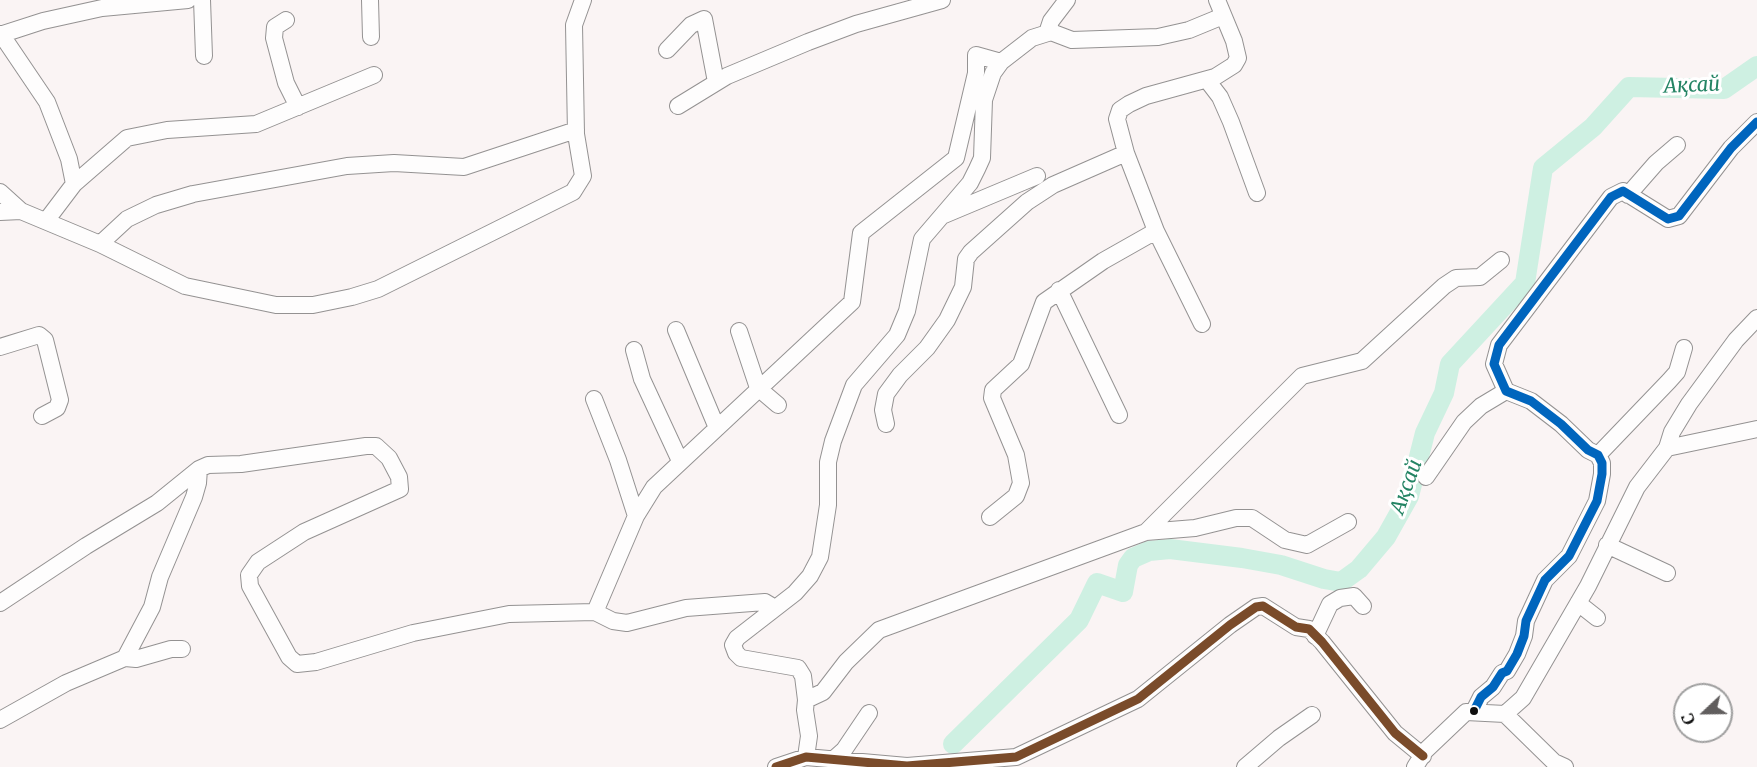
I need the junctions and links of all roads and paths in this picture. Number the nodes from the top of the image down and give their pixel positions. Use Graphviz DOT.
graph roads {
  1 [pos="188,0"];
  2 [pos="202,0"];
  3 [pos="370,0"];
  4 [pos="583,0"];
  5 [pos="942,0"];
  6 [pos="1067,0"];
  7 [pos="1217,0"];
  8 [pos="103,4"];
  9 [pos="1223,16"];
  10 [pos="286,20"];
  11 [pos="1047,33"];
  12 [pos="1,35"];
  13 [pos="371,37"];
  14 [pos="667,50"];
  15 [pos="204,56"];
  16 [pos="1001,62"];
  17 [pos="374,75"];
  18 [pos="1207,80"];
  19 [pos="716,82"];
  20 [pos="678,106"];
  21 [pos="298,107"];
  22 [pos="1757,122"];
  23 [pos="576,130"];
  24 [pos="1677,145"];
  25 [pos="1126,153"];
  26 [pos="1037,176"];
  27 [pos="74,184"];
  28 [pos="0,192"];
  29 [pos="1257,194"];
  30 [pos="1628,195"];
  31 [pos="21,211"];
  32 [pos="0,212"];
  33 [pos="940,216"];
  34 [pos="46,221"];
  35 [pos="1156,231"];
  36 [pos="100,244"];
  37 [pos="1501,260"];
  38 [pos="1059,290"];
  39 [pos="1757,318"];
  40 [pos="1202,324"];
  41 [pos="676,330"];
  42 [pos="739,331"];
  43 [pos="0,347"];
  44 [pos="1684,348"];
  45 [pos="634,350"];
  46 [pos="758,388"];
  47 [pos="1506,391"];
  48 [pos="594,399"];
  49 [pos="778,405"];
  50 [pos="1119,415"];
  51 [pos="42,416"];
  52 [pos="886,424"];
  53 [pos="717,428"];
  54 [pos="1757,429"];
  55 [pos="1667,448"];
  56 [pos="1598,455"];
  57 [pos="680,460"];
  58 [pos="199,470"];
  59 [pos="1426,477"];
  60 [pos="636,516"];
  61 [pos="990,517"];
  62 [pos="1348,522"];
  63 [pos="1146,532"];
  64 [pos="1607,545"];
  65 [pos="1667,573"];
  66 [pos="0,603"];
  67 [pos="1578,603"];
  68 [pos="1363,606"];
  69 [pos="775,608"];
  70 [pos="595,612"];
  71 [pos="1597,618"];
  72 [pos="1316,636"];
  73 [pos="182,650"];
  74 [pos="125,658"];
  75 [pos="806,700"];
  76 [pos="1474,711"];
  77 [pos="869,713"];
  78 [pos="1505,714"];
  79 [pos="1312,716"];
  80 [pos="0,720"];
  81 [pos="806,756"];
  82 [pos="835,758"];
  83 [pos="1419,761"];
  84 [pos="776,767"];
  85 [pos="1245,767"];
  86 [pos="1565,767"];
  1 -- 8 [label="street"];
  2 -- 15 [label="street"];
  3 -- 13 [label="street"];
  4 -- 23 [label="street"];
  5 -- 19 [label="street"];
  6 -- 11 [label="street"];
  7 -- 9 [label="street"];
  8 -- 12 [label="street"];
  9 -- 11 [label="street"];
  9 -- 18 [label="street"];
  10 -- 21 [label="street"];
  11 -- 16 [label="street"];
  12 -- 27 [label="street"];
  14 -- 19 [label="street"];
  16 -- 33 [label="street"];
  16 -- 46 [label="street"];
  17 -- 21 [label="street"];
  18 -- 25 [label="street"];
  18 -- 29 [label="street"];
  19 -- 20 [label="street"];
  21 -- 27 [label="street"];
  22 -- 30 [label="street"];
  23 -- 36 [label="street"];
  23 -- 36 [label="street"];
  24 -- 30 [label="street"];
  25 -- 35 [label="street"];
  25 -- 52 [label="street"];
  26 -- 33 [label="street"];
  27 -- 34 [label="street"];
  28 -- 31 [label="street"];
  30 -- 47 [label="street"];
  31 -- 32 [label="street"];
  31 -- 34 [label="street"];
  33 -- 69 [label="street"];
  34 -- 36 [label="street"];
  35 -- 38 [label="street"];
  35 -- 40 [label="street"];
  37 -- 63 [label="street"];
  38 -- 50 [label="street"];
  38 -- 61 [label="street"];
  39 -- 55 [label="street"];
  41 -- 53 [label="street"];
  42 -- 46 [label="street"];
  43 -- 51 [label="street"];
  44 -- 56 [label="street"];
  45 -- 57 [label="street"];
  46 -- 49 [label="street"];
  46 -- 53 [label="street"];
  47 -- 56 [label="street"];
  47 -- 59 [label="street"];
  48 -- 60 [label="street"];
  53 -- 57 [label="street"];
  54 -- 55 [label="street"];
  55 -- 64 [label="street"];
  56 -- 76 [label="street"];
  57 -- 60 [label="street"];
  58 -- 66 [label="street"];
  58 -- 70 [label="street"];
  58 -- 74 [label="street"];
  60 -- 70 [label="street"];
  62 -- 63 [label="street"];
  63 -- 75 [label="street"];
  64 -- 65 [label="street"];
  64 -- 67 [label="street"];
  67 -- 71 [label="street"];
  67 -- 78 [label="street"];
  68 -- 72 [label="street"];
  69 -- 70 [label="street"];
  69 -- 75 [label="street"];
  72 -- 82 [label="street"];
  72 -- 83 [label="street"];
  73 -- 74 [label="street"];
  74 -- 80 [label="street"];
  75 -- 81 [label="street"];
  76 -- 78 [label="street"];
  76 -- 83 [label="street"];
  77 -- 82 [label="street"];
  78 -- 86 [label="street"];
  79 -- 85 [label="street"];
  81 -- 82 [label="street"];
  81 -- 84 [label="street"];
}
